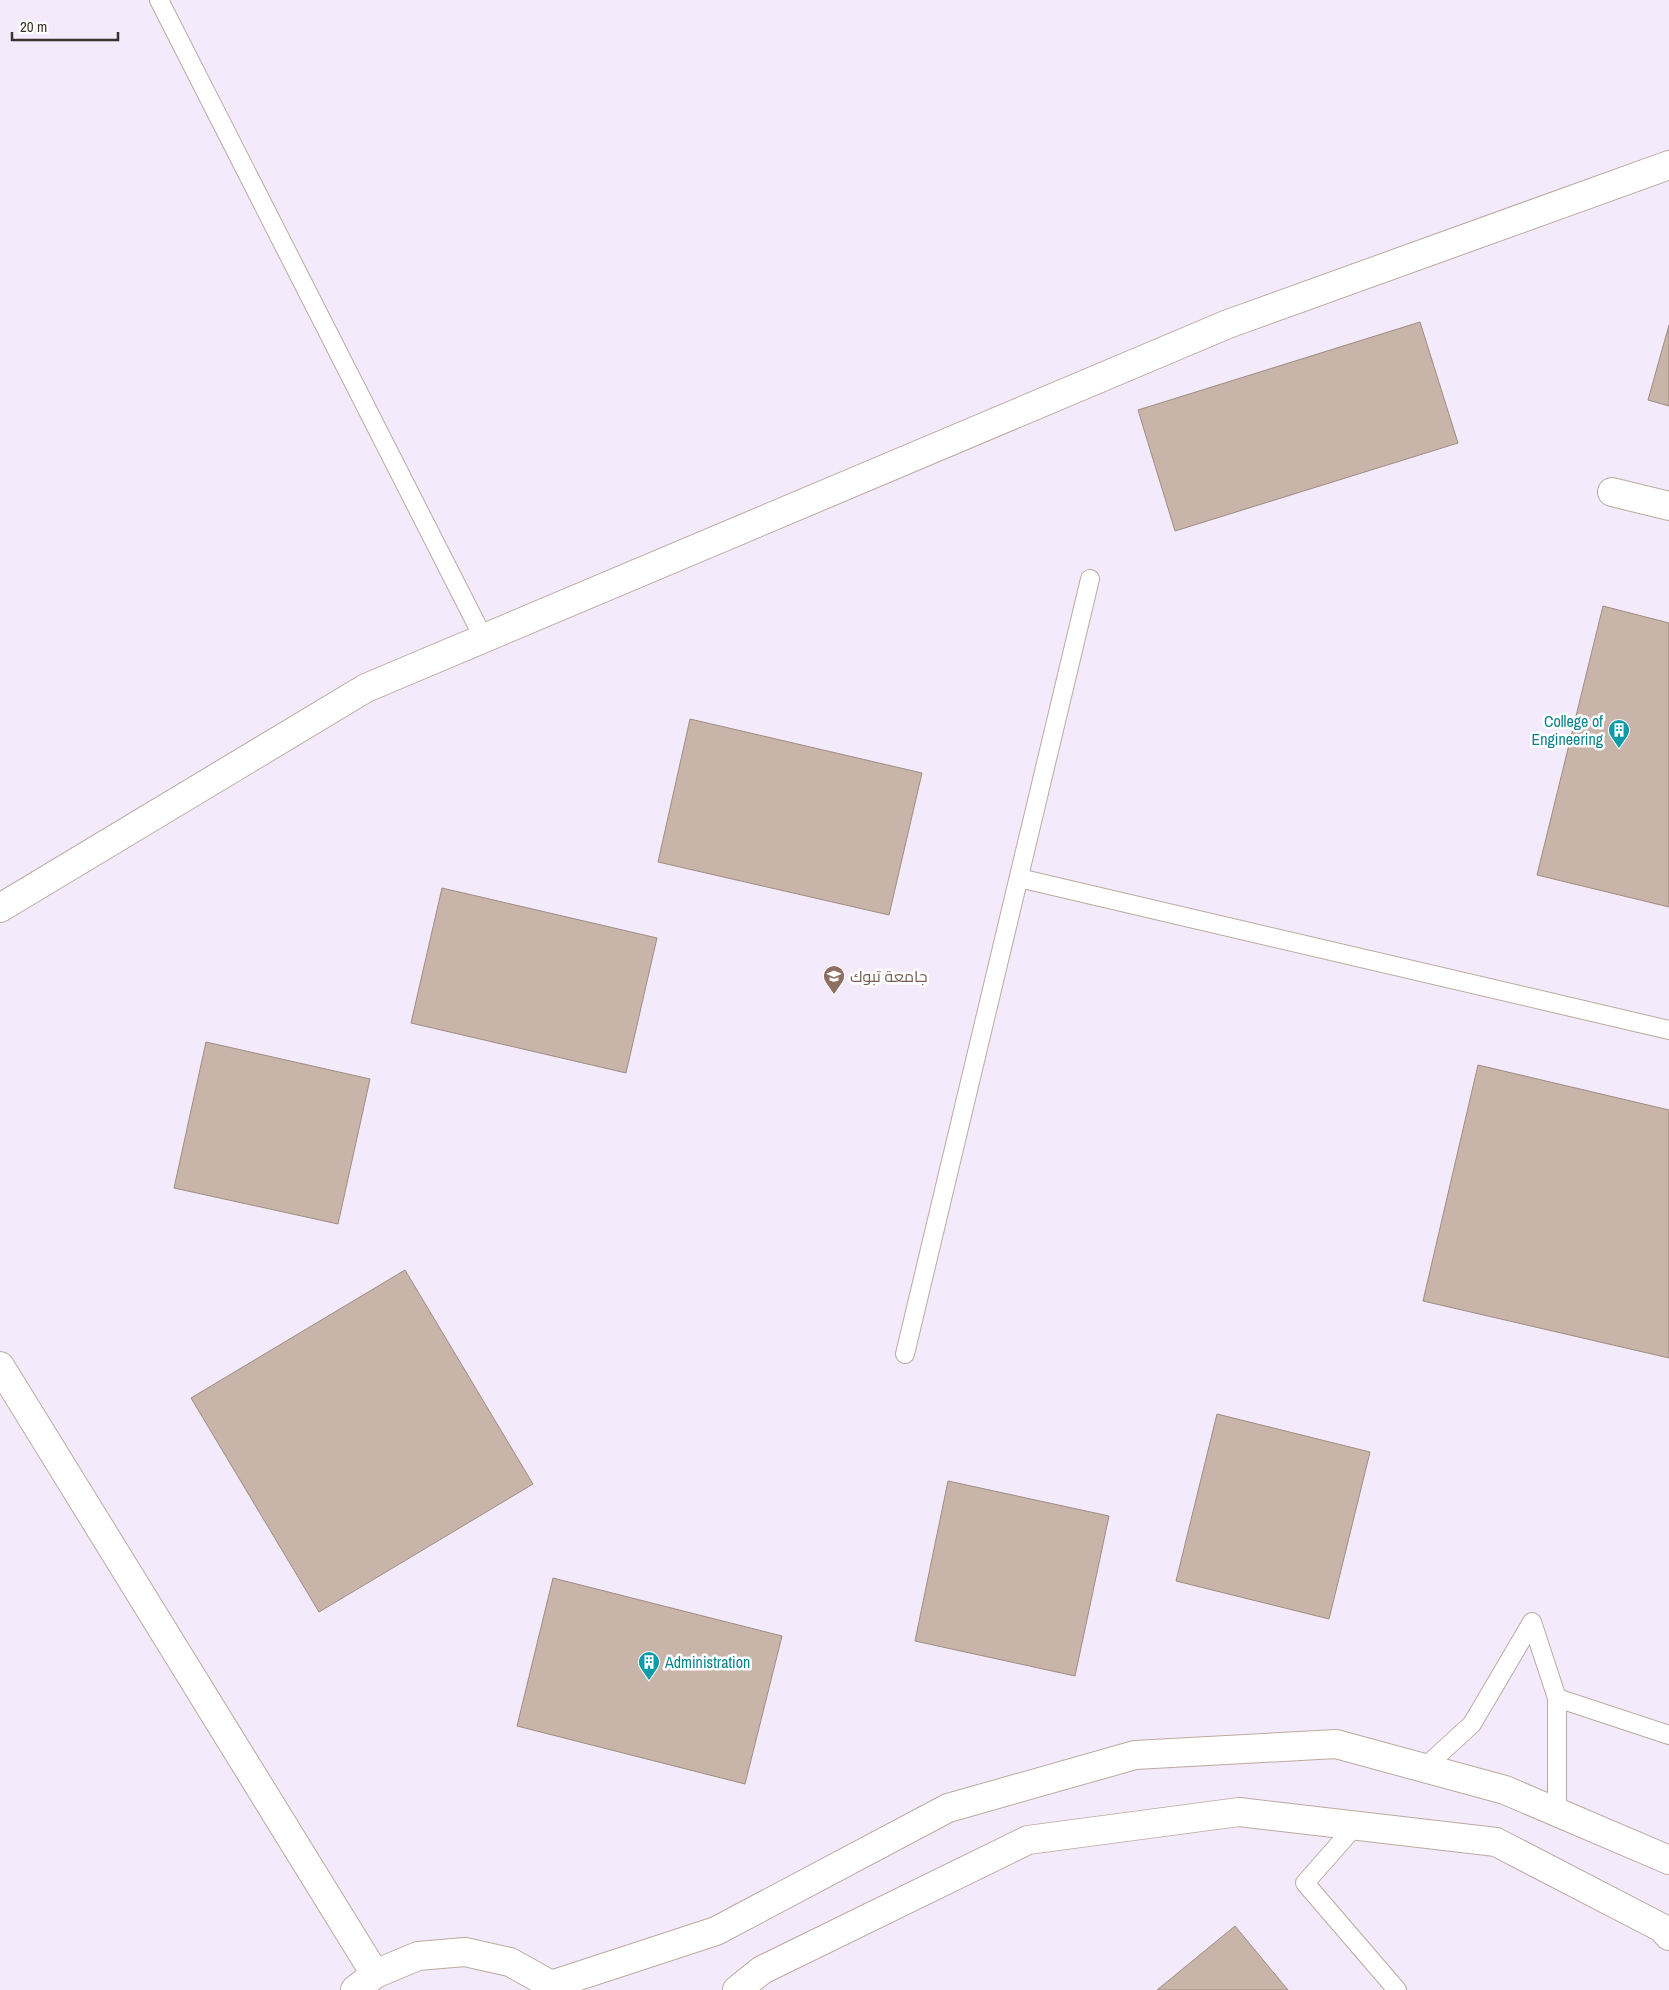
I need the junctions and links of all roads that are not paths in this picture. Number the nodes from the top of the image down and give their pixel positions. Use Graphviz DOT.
graph roads {
  1 [pos="159,0"];
  2 [pos="1669,164"];
  3 [pos="1612,492"];
  4 [pos="1669,506"];
  5 [pos="1090,579"];
  6 [pos="484,639"];
  7 [pos="1019,878"];
  8 [pos="0,908"];
  9 [pos="1669,1030"];
  10 [pos="905,1354"];
  11 [pos="0,1366"];
  12 [pos="1557,1698"];
  13 [pos="1669,1735"];
  14 [pos="1424,1768"];
  15 [pos="1557,1812"];
  16 [pos="1356,1826"];
  17 [pos="1669,1860"];
  18 [pos="1669,1936"];
  19 [pos="365,1982"];
  20 [pos="553,1988"];
  21 [pos="737,1990"];
  22 [pos="1397,1990"];
  1 -- 6 [label="lane"];
  2 -- 6 [label="street"];
  3 -- 4 [label="street"];
  5 -- 7 [label="lane"];
  6 -- 8 [label="street"];
  7 -- 9 [label="lane"];
  7 -- 10 [label="lane"];
  11 -- 19 [label="street"];
  12 -- 13 [label="lane"];
  12 -- 14 [label="lane"];
  12 -- 15 [label="lane"];
  14 -- 15 [label="street"];
  14 -- 20 [label="street"];
  15 -- 17 [label="street"];
  16 -- 18 [label="street"];
  16 -- 21 [label="street"];
  16 -- 22 [label="lane"];
  19 -- 20 [label="street"];
}
